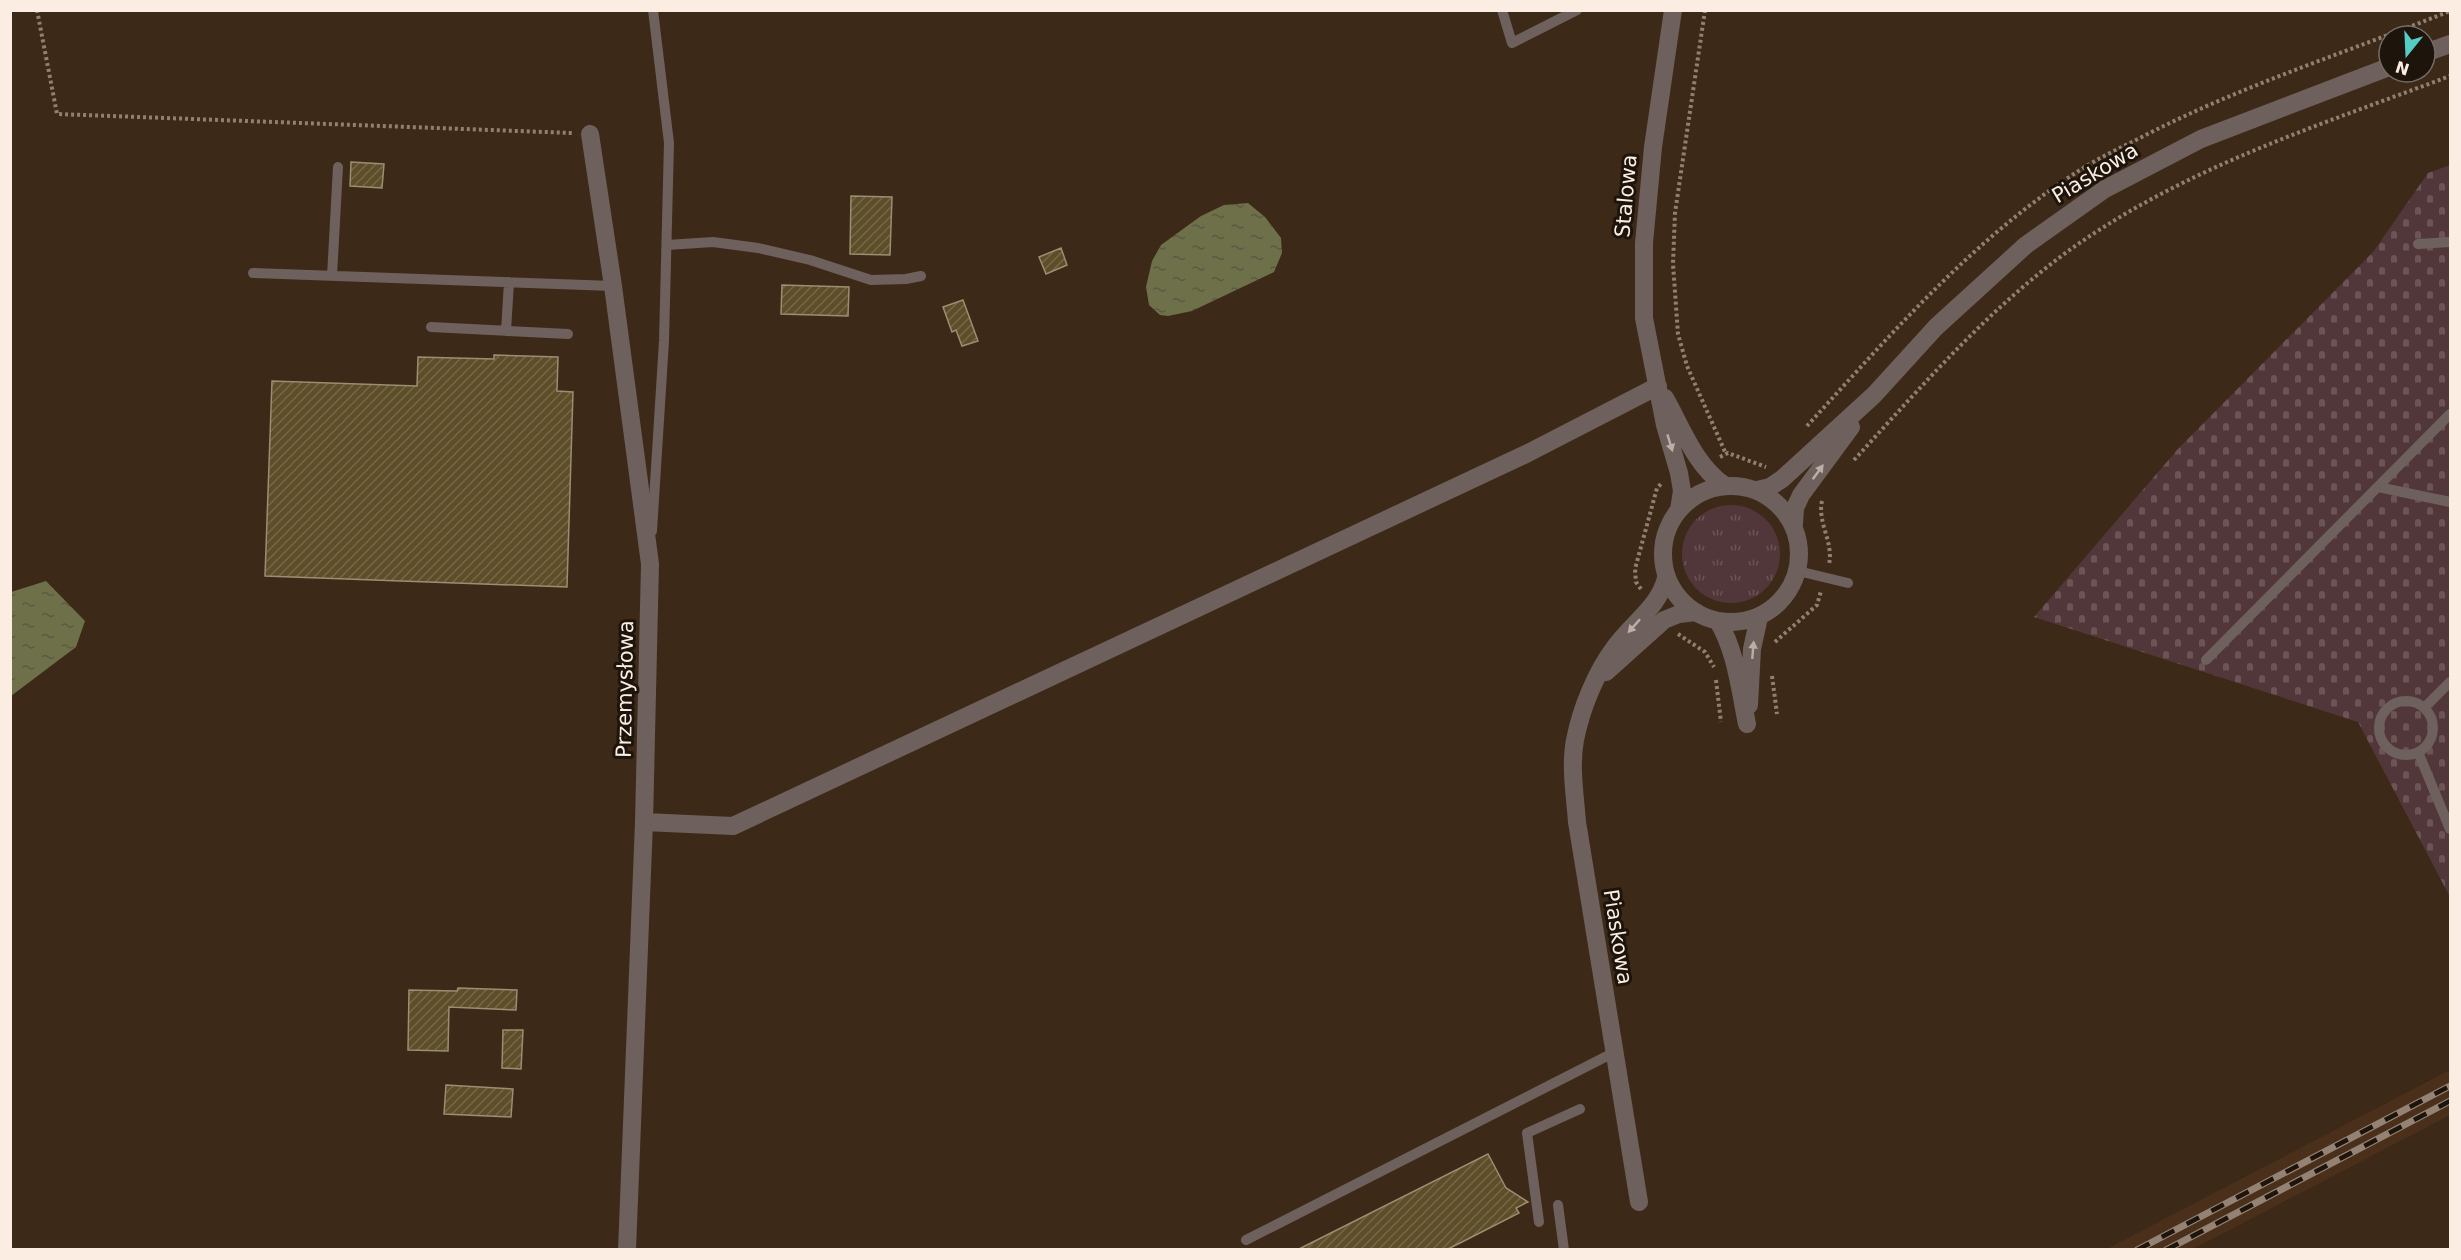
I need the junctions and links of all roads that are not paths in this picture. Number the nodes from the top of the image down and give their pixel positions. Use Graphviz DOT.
graph roads {
  1 [pos="653,10"];
  2 [pos="1502,10"];
  3 [pos="1577,10"];
  4 [pos="1673,10"];
  5 [pos="2377,72"];
  6 [pos="590,134"];
  7 [pos="338,167"];
  8 [pos="2451,242"];
  9 [pos="2418,244"];
  10 [pos="667,245"];
  11 [pos="253,273"];
  12 [pos="332,276"];
  13 [pos="921,276"];
  14 [pos="508,282"];
  15 [pos="613,286"];
  16 [pos="431,327"];
  17 [pos="506,331"];
  18 [pos="568,334"];
  19 [pos="1658,386"];
  20 [pos="1874,395"];
  21 [pos="2451,414"];
  22 [pos="1724,485"];
  23 [pos="2378,487"];
  24 [pos="1757,490"];
  25 [pos="2451,502"];
  26 [pos="1679,510"];
  27 [pos="1794,524"];
  28 [pos="650,564"];
  29 [pos="1798,571"];
  30 [pos="1666,578"];
  31 [pos="1848,583"];
  32 [pos="1696,612"];
  33 [pos="1759,617"];
  34 [pos="1718,621"];
  35 [pos="2206,660"];
  36 [pos="1596,681"];
  37 [pos="2451,682"];
  38 [pos="2425,707"];
  39 [pos="2418,752"];
  40 [pos="644,822"];
  41 [pos="2450,825"];
  42 [pos="1613,1053"];
  43 [pos="1580,1109"];
  44 [pos="1639,1202"];
  45 [pos="1558,1205"];
  46 [pos="1539,1222"];
  47 [pos="1245,1240"];
  48 [pos="627,1250"];
  49 [pos="1564,1250"];
  1 -- 10 [label="lane"];
  2 -- 3 [label="lane"];
  4 -- 19 [label="street, Stalowa"];
  5 -- 20 [label="street, Piaskowa"];
  6 -- 15 [label="street, Przemysłowa"];
  7 -- 12 [label="lane"];
  8 -- 9 [label="lane"];
  10 -- 13 [label="lane"];
  10 -- 28 [label="lane"];
  11 -- 12 [label="lane"];
  12 -- 14 [label="lane"];
  14 -- 15 [label="lane"];
  14 -- 17 [label="lane"];
  15 -- 28 [label="street, Przemysłowa"];
  16 -- 17 [label="lane"];
  17 -- 18 [label="lane"];
  19 -- 22 [label="street, Stalowa"];
  19 -- 26 [label="street, Stalowa, one-way"];
  19 -- 40 [label="street"];
  20 -- 24 [label="street, Piaskowa"];
  27 -- 20 [label="street, Piaskowa, one-way"];
  21 -- 23 [label="lane"];
  22 -- 24 [label="street, Piaskowa"];
  22 -- 26 [label="street, Piaskowa"];
  23 -- 25 [label="lane"];
  23 -- 35 [label="lane"];
  24 -- 27 [label="street, Piaskowa"];
  26 -- 30 [label="street, Piaskowa"];
  27 -- 29 [label="street, Piaskowa"];
  28 -- 40 [label="street, Przemysłowa"];
  29 -- 31 [label="lane"];
  29 -- 33 [label="street, Piaskowa"];
  30 -- 32 [label="street, Piaskowa"];
  30 -- 36 [label="street, Piaskowa, one-way"];
  32 -- 34 [label="street, Piaskowa"];
  32 -- 36 [label="street, Piaskowa"];
  33 -- 34 [label="street, Piaskowa"];
  34 -- 33 [label="street, one-way"];
  36 -- 42 [label="street, Piaskowa"];
  37 -- 38 [label="lane"];
  38 -- 39 [label="lane"];
  38 -- 39 [label="lane"];
  39 -- 41 [label="lane"];
  40 -- 48 [label="street, Przemysłowa"];
  42 -- 44 [label="street, Piaskowa"];
  42 -- 47 [label="lane"];
  43 -- 46 [label="lane"];
  45 -- 49 [label="lane"];
}
